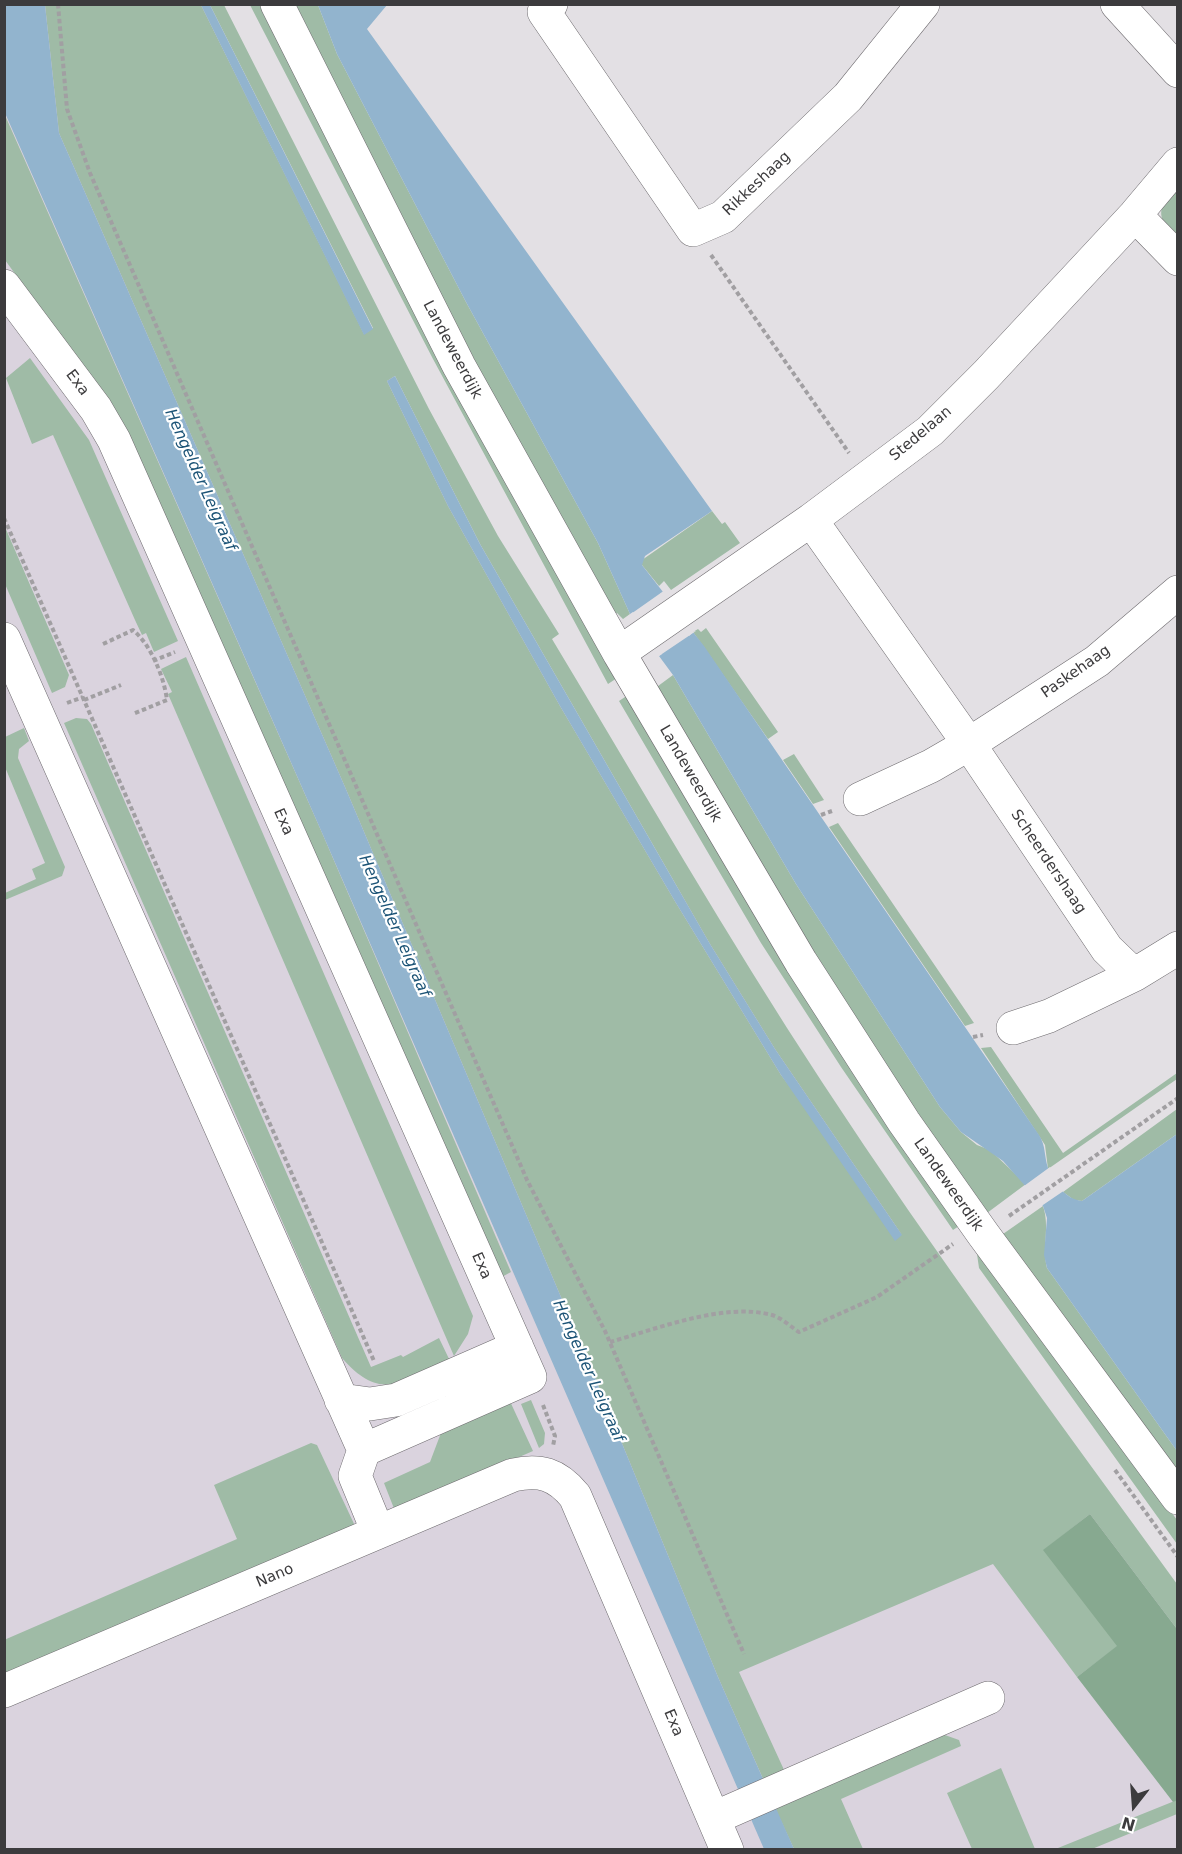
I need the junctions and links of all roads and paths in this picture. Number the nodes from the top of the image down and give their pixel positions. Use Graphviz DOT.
graph roads {
  1 [pos="58,4"];
  2 [pos="277,4"];
  3 [pos="551,4"];
  4 [pos="923,4"];
  5 [pos="1117,4"];
  6 [pos="1178,70"];
  7 [pos="1178,164"];
  8 [pos="1135,215"];
  9 [pos="693,230"];
  10 [pos="1178,259"];
  11 [pos="4,286"];
  12 [pos="867,478"];
  13 [pos="4,518"];
  14 [pos="811,520"];
  15 [pos="1178,591"];
  16 [pos="4,639"];
  17 [pos="103,644"];
  18 [pos="628,646"];
  19 [pos="121,685"];
  20 [pos="84,700"];
  21 [pos="133,714"];
  22 [pos="969,744"];
  23 [pos="846,805"];
  24 [pos="821,815"];
  25 [pos="1178,948"];
  26 [pos="1134,975"];
  27 [pos="999,1031"];
  28 [pos="973,1037"];
  29 [pos="1178,1098"];
  30 [pos="1021,1208"];
  31 [pos="954,1244"];
  32 [pos="610,1342"];
  33 [pos="517,1347"];
  34 [pos="374,1361"];
  35 [pos="530,1377"];
  36 [pos="341,1400"];
  37 [pos="364,1450"];
  38 [pos="548,1473"];
  39 [pos="1178,1498"];
  40 [pos="378,1532"];
  41 [pos="744,1654"];
  42 [pos="4,1691"];
  43 [pos="988,1698"];
  44 [pos="726,1813"];
  45 [pos="728,1850"];
  1 -- 32 [label="path"];
  2 -- 18 [label="street, Landeweerdijk"];
  3 -- 9 [label="street"];
  4 -- 9 [label="street, Rikkeshaag"];
  5 -- 6 [label="street"];
  7 -- 8 [label="street, Stedelaan"];
  8 -- 10 [label="street"];
  8 -- 12 [label="street, Stedelaan"];
  9 -- 12 [label="path"];
  11 -- 33 [label="street, Exa"];
  12 -- 14 [label="street, Stedelaan"];
  13 -- 20 [label="path"];
  14 -- 18 [label="street, Stedelaan"];
  14 -- 22 [label="street, Scheerdershaag"];
  15 -- 22 [label="street, Paskehaag"];
  16 -- 36 [label="street"];
  17 -- 21 [label="path"];
  18 -- 39 [label="street, Landeweerdijk"];
  19 -- 20 [label="path"];
  20 -- 34 [label="path"];
  22 -- 23 [label="street"];
  22 -- 26 [label="street, Scheerdershaag"];
  23 -- 24 [label="path"];
  25 -- 26 [label="street"];
  26 -- 27 [label="street"];
  27 -- 28 [label="path"];
  29 -- 30 [label="path"];
  31 -- 32 [label="path"];
  32 -- 41 [label="path"];
  33 -- 35 [label="street, Exa"];
  33 -- 36 [label="street"];
  35 -- 37 [label="street"];
  35 -- 38 [label="path"];
  36 -- 37 [label="street"];
  37 -- 40 [label="street"];
  38 -- 40 [label="street, Nano"];
  38 -- 44 [label="street, Exa"];
  40 -- 42 [label="street, Nano"];
  43 -- 44 [label="street"];
  44 -- 45 [label="street, Exa"];
}
